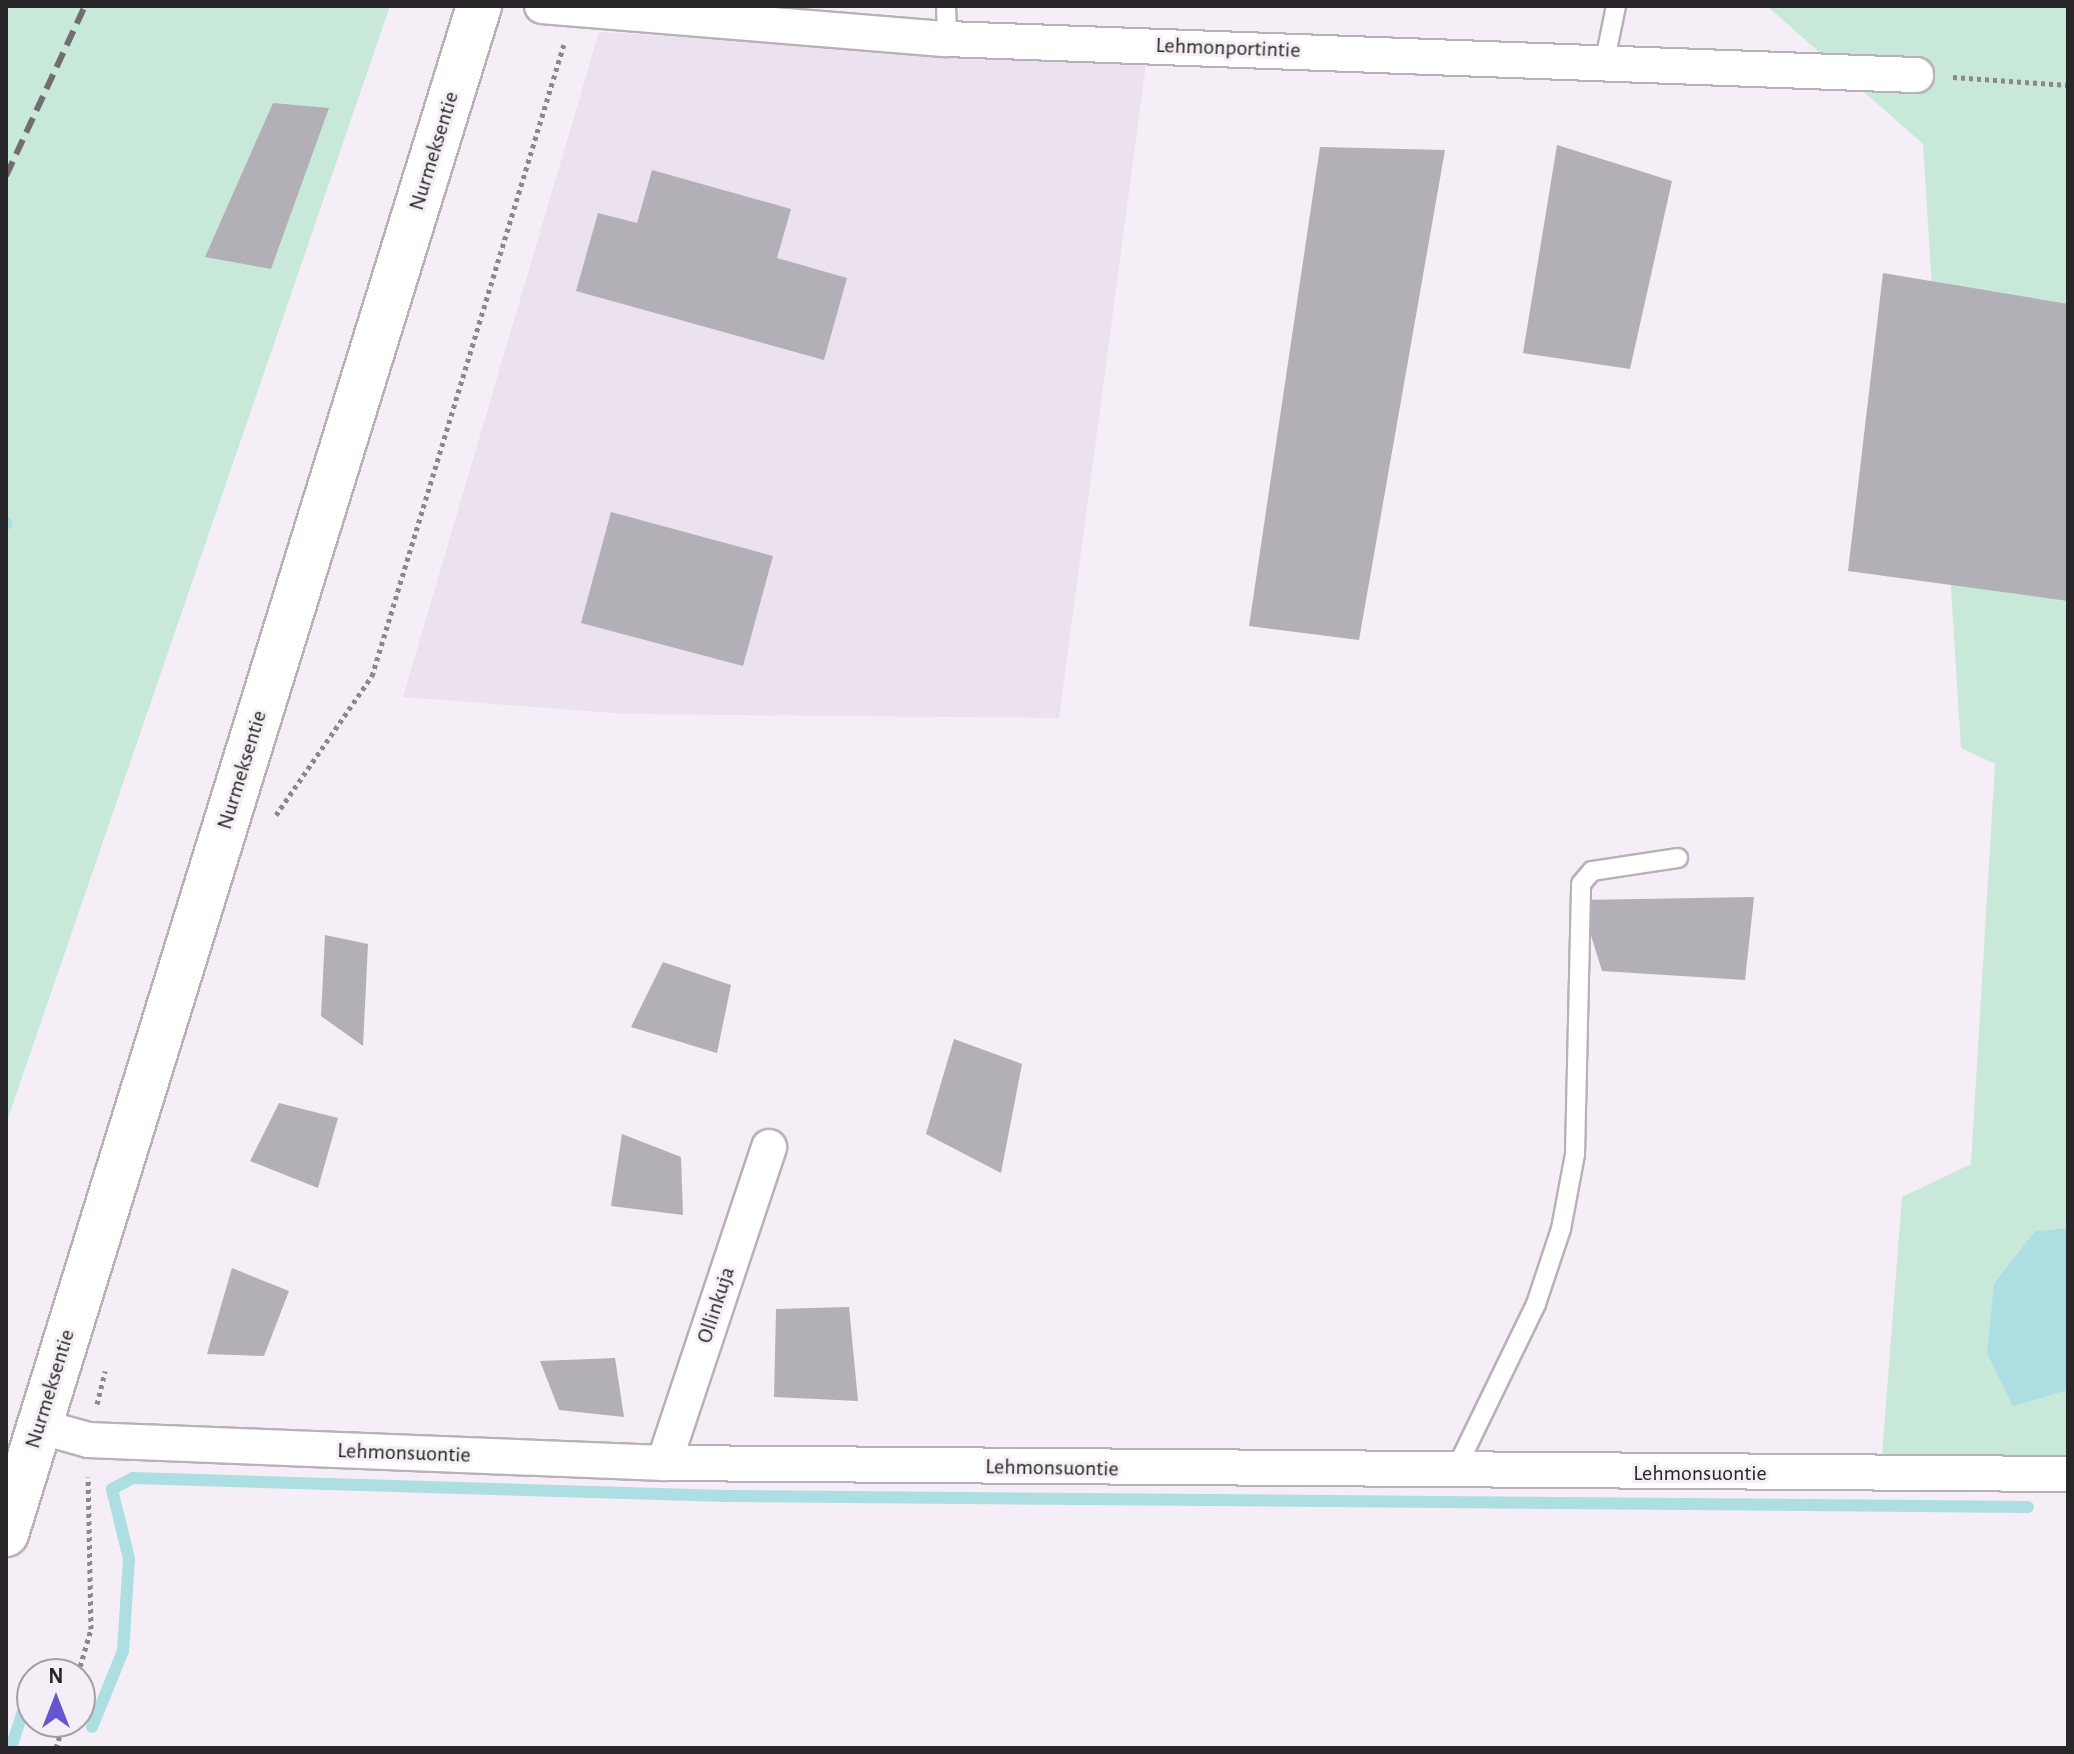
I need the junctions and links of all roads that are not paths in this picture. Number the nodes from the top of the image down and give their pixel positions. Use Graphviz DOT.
graph roads {
  1 [pos="479,6"];
  2 [pos="542,6"];
  3 [pos="1616,6"];
  4 [pos="946,22"];
  5 [pos="1605,60"];
  6 [pos="1916,75"];
  7 [pos="1678,858"];
  8 [pos="769,1147"];
  9 [pos="38,1426"];
  10 [pos="664,1463"];
  11 [pos="1454,1473"];
  12 [pos="2068,1474"];
  13 [pos="6,1534"];
  1 -- 9 [label="street, Nurmeksentie"];
  2 -- 4 [label="street, Lehmonportintie"];
  3 -- 5 [label="lane"];
  4 -- 5 [label="street, Lehmonportintie"];
  5 -- 6 [label="street, Lehmonportintie"];
  7 -- 11 [label="lane"];
  8 -- 10 [label="street, Ollinkuja"];
  9 -- 10 [label="street, Lehmonsuontie"];
  9 -- 13 [label="street, Nurmeksentie"];
  10 -- 11 [label="street, Lehmonsuontie"];
  11 -- 12 [label="street, Lehmonsuontie"];
}
